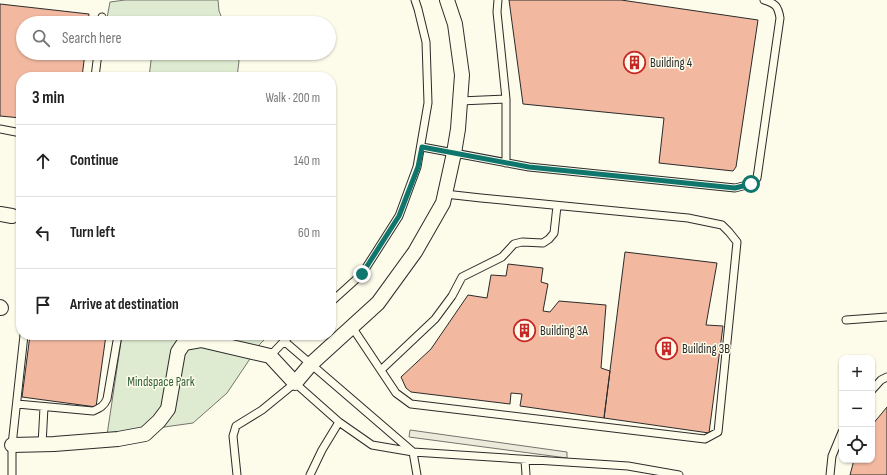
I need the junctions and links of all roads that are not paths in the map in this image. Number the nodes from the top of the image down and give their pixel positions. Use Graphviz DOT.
graph roads {
  1 [pos="415,0"];
  2 [pos="447,0"];
  3 [pos="498,0"];
  4 [pos="764,0"];
  5 [pos="97,60"];
  6 [pos="96,72"];
  7 [pos="506,99"];
  8 [pos="460,101"];
  9 [pos="0,129"];
  10 [pos="16,132"];
  11 [pos="422,147"];
  12 [pos="454,153"];
  13 [pos="506,163"];
  14 [pos="445,194"];
  15 [pos="557,206"];
  16 [pos="336,297"];
  17 [pos="887,317"];
  18 [pos="846,320"];
  19 [pos="352,327"];
  20 [pos="23,340"];
  21 [pos="117,340"];
  22 [pos="284,341"];
  23 [pos="270,356"];
  24 [pos="311,364"];
  25 [pos="381,370"];
  26 [pos="887,377"];
  27 [pos="295,383"];
  28 [pos="875,387"];
  29 [pos="17,404"];
  30 [pos="44,407"];
  31 [pos="339,422"];
  32 [pos="839,439"];
  33 [pos="12,444"];
  34 [pos="42,445"];
  35 [pos="413,452"];
  36 [pos="525,460"];
  37 [pos="12,475"];
  38 [pos="237,475"];
  39 [pos="310,475"];
  40 [pos="417,475"];
  41 [pos="526,475"];
  42 [pos="679,475"];
  43 [pos="830,475"];
  1 -- 11 [label="lane"];
  2 -- 8 [label="street"];
  3 -- 7 [label="lane"];
  4 -- 13 [label="lane"];
  5 -- 6 [label="lane"];
  7 -- 8 [label="lane"];
  7 -- 13 [label="lane"];
  8 -- 12 [label="street"];
  9 -- 10 [label="lane"];
  11 -- 12 [label="lane"];
  11 -- 16 [label="lane"];
  12 -- 13 [label="lane"];
  12 -- 14 [label="street"];
  14 -- 15 [label="lane"];
  14 -- 19 [label="street"];
  15 -- 25 [label="lane"];
  15 -- 25 [label="lane"];
  17 -- 18 [label="lane"];
  19 -- 24 [label="street"];
  19 -- 25 [label="lane"];
  20 -- 29 [label="lane"];
  21 -- 30 [label="lane"];
  22 -- 23 [label="lane"];
  22 -- 24 [label="lane"];
  23 -- 27 [label="street"];
  23 -- 34 [label="street"];
  24 -- 27 [label="street"];
  24 -- 35 [label="lane"];
  26 -- 28 [label="lane"];
  27 -- 31 [label="lane"];
  27 -- 38 [label="lane"];
  29 -- 30 [label="lane"];
  29 -- 33 [label="lane"];
  30 -- 34 [label="lane"];
  31 -- 35 [label="lane"];
  31 -- 39 [label="lane"];
  32 -- 43 [label="lane"];
  33 -- 34 [label="street"];
  33 -- 37 [label="lane"];
  35 -- 36 [label="lane"];
  35 -- 40 [label="lane"];
  36 -- 41 [label="lane"];
  36 -- 42 [label="lane"];
}
